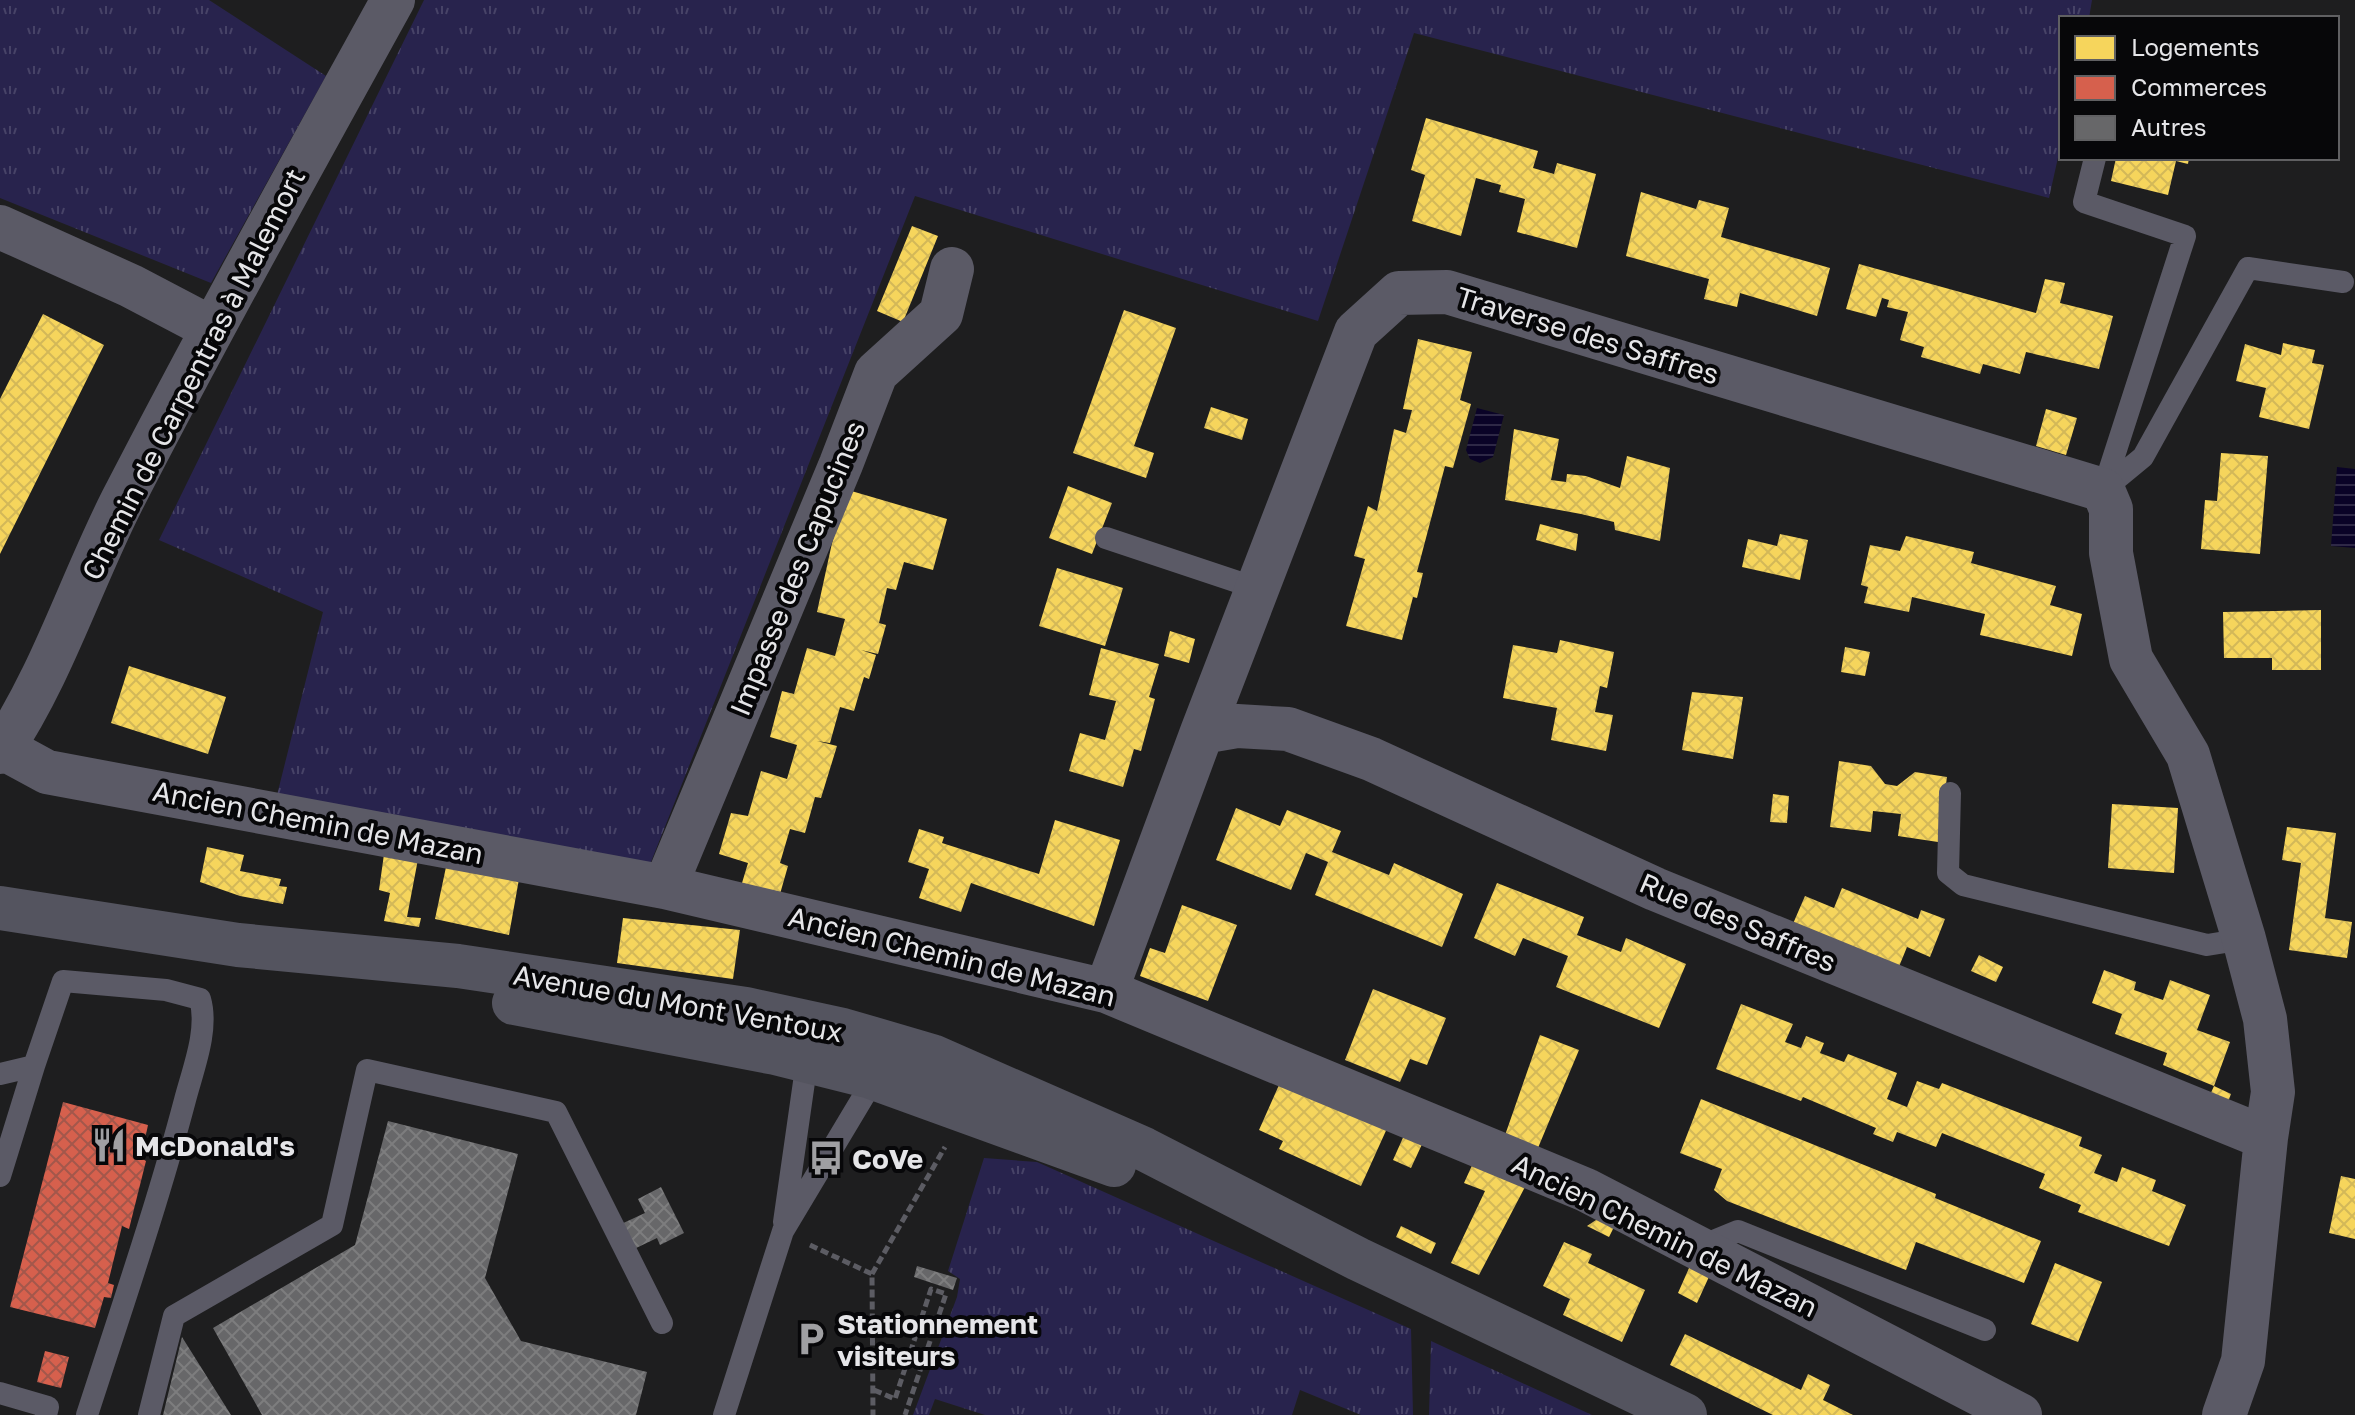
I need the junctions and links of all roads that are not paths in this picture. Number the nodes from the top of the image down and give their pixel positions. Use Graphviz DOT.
graph roads {
  1 [pos="393,0"];
  2 [pos="2094,160"];
  3 [pos="0,227"];
  4 [pos="952,269"];
  5 [pos="2343,282"];
  6 [pos="211,328"];
  7 [pos="2103,490"];
  8 [pos="1106,538"];
  9 [pos="1256,588"];
  10 [pos="1202,732"];
  11 [pos="1,750"];
  12 [pos="1950,793"];
  13 [pos="0,883"];
  14 [pos="665,887"];
  15 [pos="0,909"];
  16 [pos="2244,939"];
  17 [pos="1106,991"];
  18 [pos="803,1041"];
  19 [pos="860,1063"];
  20 [pos="34,1066"];
  21 [pos="0,1074"];
  22 [pos="982,1077"];
  23 [pos="2266,1138"];
  24 [pos="0,1176"];
  25 [pos="783,1231"];
  26 [pos="1698,1247"];
  27 [pos="1358,1259"];
  28 [pos="662,1323"];
  29 [pos="1985,1330"];
  30 [pos="0,1393"];
  31 [pos="46,1415"];
  32 [pos="87,1415"];
  33 [pos="149,1415"];
  34 [pos="724,1415"];
  35 [pos="1685,1415"];
  36 [pos="2020,1415"];
  37 [pos="2224,1415"];
  1 -- 6 [label="street, Chemin de Carpentras à Malemort"];
  2 -- 7 [label="lane"];
  3 -- 6 [label="street"];
  4 -- 14 [label="street, Impasse des Capucines"];
  5 -- 7 [label="lane"];
  6 -- 11 [label="street, Chemin de Carpentras à Malemort"];
  7 -- 9 [label="street, Traverse des Saffres"];
  7 -- 16 [label="street"];
  8 -- 9 [label="lane"];
  9 -- 10 [label="street, Traverse des Saffres"];
  10 -- 17 [label="street"];
  10 -- 23 [label="street, Rue des Saffres"];
  11 -- 14 [label="street, Ancien Chemin de Mazan"];
  12 -- 16 [label="lane"];
  13 -- 15 [label="main road"];
  14 -- 17 [label="street, Ancien Chemin de Mazan"];
  15 -- 18 [label="main road, Avenue du Mont Ventoux"];
  16 -- 23 [label="street"];
  17 -- 26 [label="street, Ancien Chemin de Mazan"];
  18 -- 19 [label="main road, Avenue du Mont Ventoux"];
  18 -- 22 [label="main road, Avenue du Mont Ventoux"];
  18 -- 25 [label="lane"];
  19 -- 22 [label="lane"];
  19 -- 25 [label="lane"];
  19 -- 27 [label="main road, Avenue du Mont Ventoux"];
  20 -- 21 [label="lane"];
  20 -- 24 [label="lane"];
  20 -- 32 [label="lane"];
  22 -- 27 [label="main road, Avenue du Mont Ventoux"];
  23 -- 37 [label="street"];
  25 -- 34 [label="lane"];
  26 -- 29 [label="lane"];
  26 -- 36 [label="street, Ancien Chemin de Mazan"];
  27 -- 35 [label="main road, Avenue du Mont Ventoux"];
  28 -- 33 [label="lane"];
  30 -- 31 [label="lane"];
}
